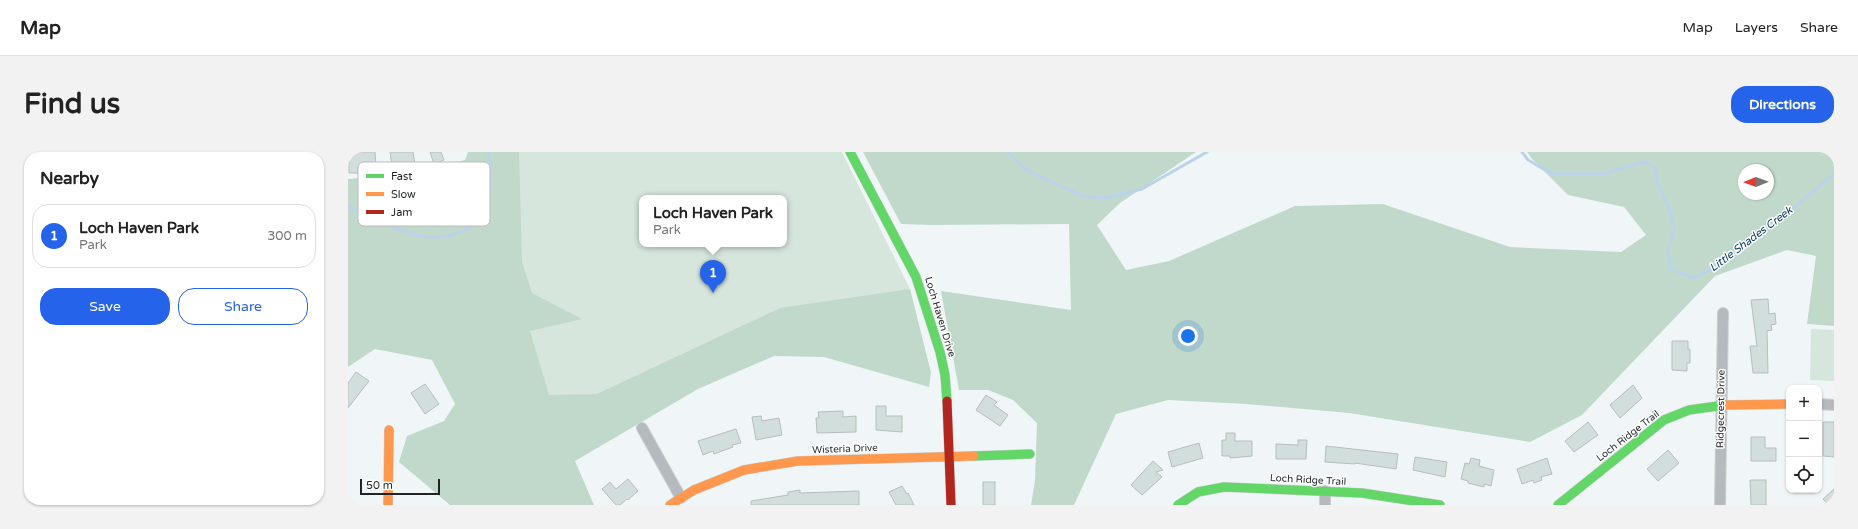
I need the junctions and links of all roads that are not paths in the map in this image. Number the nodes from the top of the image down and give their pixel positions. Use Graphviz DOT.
graph roads {
  1 [pos="850,152"];
  2 [pos="1723,313"];
  3 [pos="1786,404"];
  4 [pos="1822,404"];
  5 [pos="1721,405"];
  6 [pos="1834,405"];
  7 [pos="642,428"];
  8 [pos="389,430"];
  9 [pos="1030,454"];
  10 [pos="949,457"];
  11 [pos="1325,491"];
  12 [pos="681,498"];
  13 [pos="388,505"];
  14 [pos="670,505"];
  15 [pos="951,505"];
  16 [pos="1178,505"];
  17 [pos="1325,505"];
  18 [pos="1440,505"];
  19 [pos="1558,505"];
  20 [pos="1720,505"];
  1 -- 10 [label="street, Loch Haven Drive"];
  2 -- 5 [label="street, Ridgecrest Drive"];
  3 -- 5 [label="street, Loch Ridge Trail"];
  4 -- 6 [label="street"];
  5 -- 19 [label="street, Loch Ridge Trail"];
  5 -- 20 [label="street, Ridgecrest Drive"];
  7 -- 12 [label="street"];
  8 -- 13 [label="street"];
  9 -- 10 [label="street, Wisteria Drive"];
  10 -- 12 [label="street, Wisteria Drive"];
  10 -- 15 [label="street, Loch Haven Drive"];
  11 -- 16 [label="street, Loch Ridge Trail"];
  11 -- 17 [label="street"];
  11 -- 18 [label="street, Loch Ridge Trail"];
  12 -- 14 [label="street, Wisteria Drive"];
}
